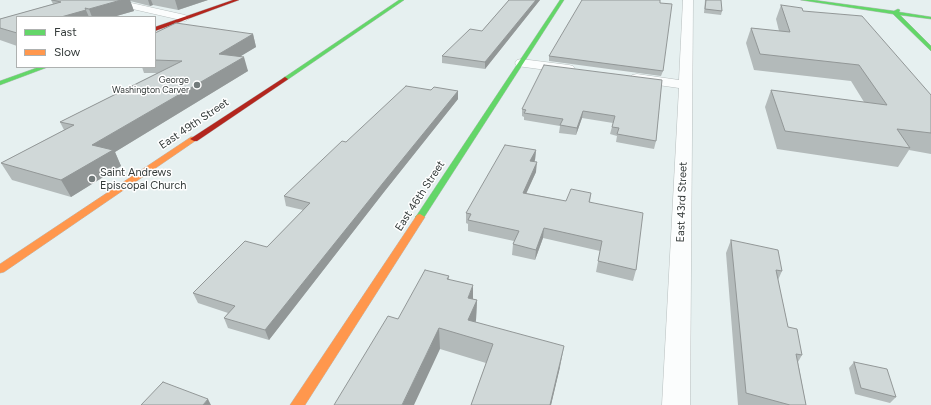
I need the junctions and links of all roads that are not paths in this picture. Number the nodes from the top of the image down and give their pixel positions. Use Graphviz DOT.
graph roads {
  1 [pos="105,0"];
  2 [pos="237,0"];
  3 [pos="402,0"];
  4 [pos="562,0"];
  5 [pos="688,0"];
  6 [pos="803,0"];
  7 [pos="902,5"];
  8 [pos="895,13"];
  9 [pos="185,18"];
  10 [pos="931,18"];
  11 [pos="156,29"];
  12 [pos="931,49"];
  13 [pos="521,63"];
  14 [pos="42,68"];
  15 [pos="580,71"];
  16 [pos="625,77"];
  17 [pos="0,83"];
  18 [pos="685,85"];
  19 [pos="0,269"];
  20 [pos="297,405"];
  21 [pos="676,405"];
  1 -- 9 [label="street"];
  2 -- 9 [label="street"];
  3 -- 19 [label="street, East 49th Street"];
  4 -- 13 [label="street, East 46th Street"];
  5 -- 18 [label="street, East 43rd Street"];
  6 -- 8 [label="street"];
  7 -- 8 [label="street"];
  8 -- 10 [label="street"];
  8 -- 12 [label="street"];
  9 -- 11 [label="street"];
  13 -- 15 [label="street"];
  13 -- 20 [label="street, East 46th Street"];
  14 -- 17 [label="street"];
  16 -- 18 [label="street"];
  18 -- 21 [label="street, East 43rd Street"];
}
